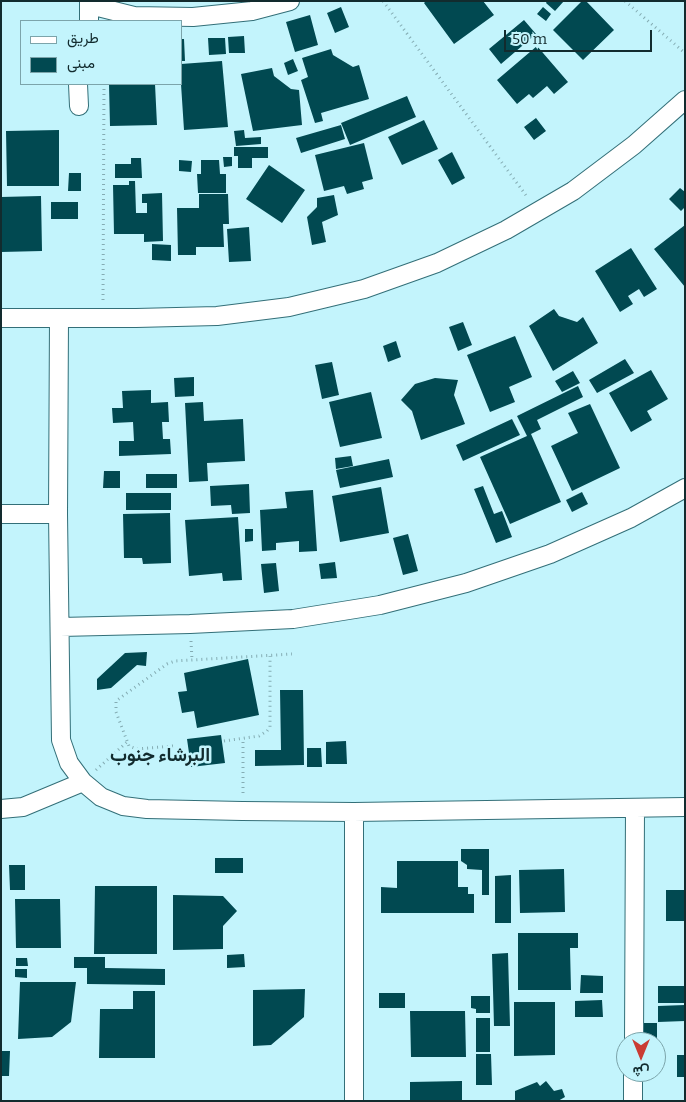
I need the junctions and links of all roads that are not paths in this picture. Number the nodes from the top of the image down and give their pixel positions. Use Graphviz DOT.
graph roads {
  1 [pos="290,1"];
  2 [pos="89,9"];
  3 [pos="78,85"];
  4 [pos="685,100"];
  5 [pos="79,106"];
  6 [pos="1,318"];
  7 [pos="59,318"];
  8 [pos="685,488"];
  9 [pos="1,514"];
  10 [pos="58,514"];
  11 [pos="60,627"];
  12 [pos="83,782"];
  13 [pos="685,807"];
  14 [pos="635,808"];
  15 [pos="1,809"];
  16 [pos="354,812"];
  17 [pos="634,1032"];
  18 [pos="633,1082"];
  19 [pos="354,1101"];
  20 [pos="633,1101"];
  1 -- 2 [label="street"];
  3 -- 5 [label="street"];
  4 -- 7 [label="street"];
  6 -- 7 [label="street"];
  7 -- 10 [label="street"];
  8 -- 11 [label="street"];
  9 -- 10 [label="street"];
  10 -- 11 [label="street"];
  11 -- 12 [label="street"];
  12 -- 15 [label="street"];
  12 -- 16 [label="street"];
  13 -- 14 [label="street"];
  14 -- 16 [label="street"];
  14 -- 17 [label="street"];
  16 -- 19 [label="street"];
  18 -- 20 [label="street"];
}
